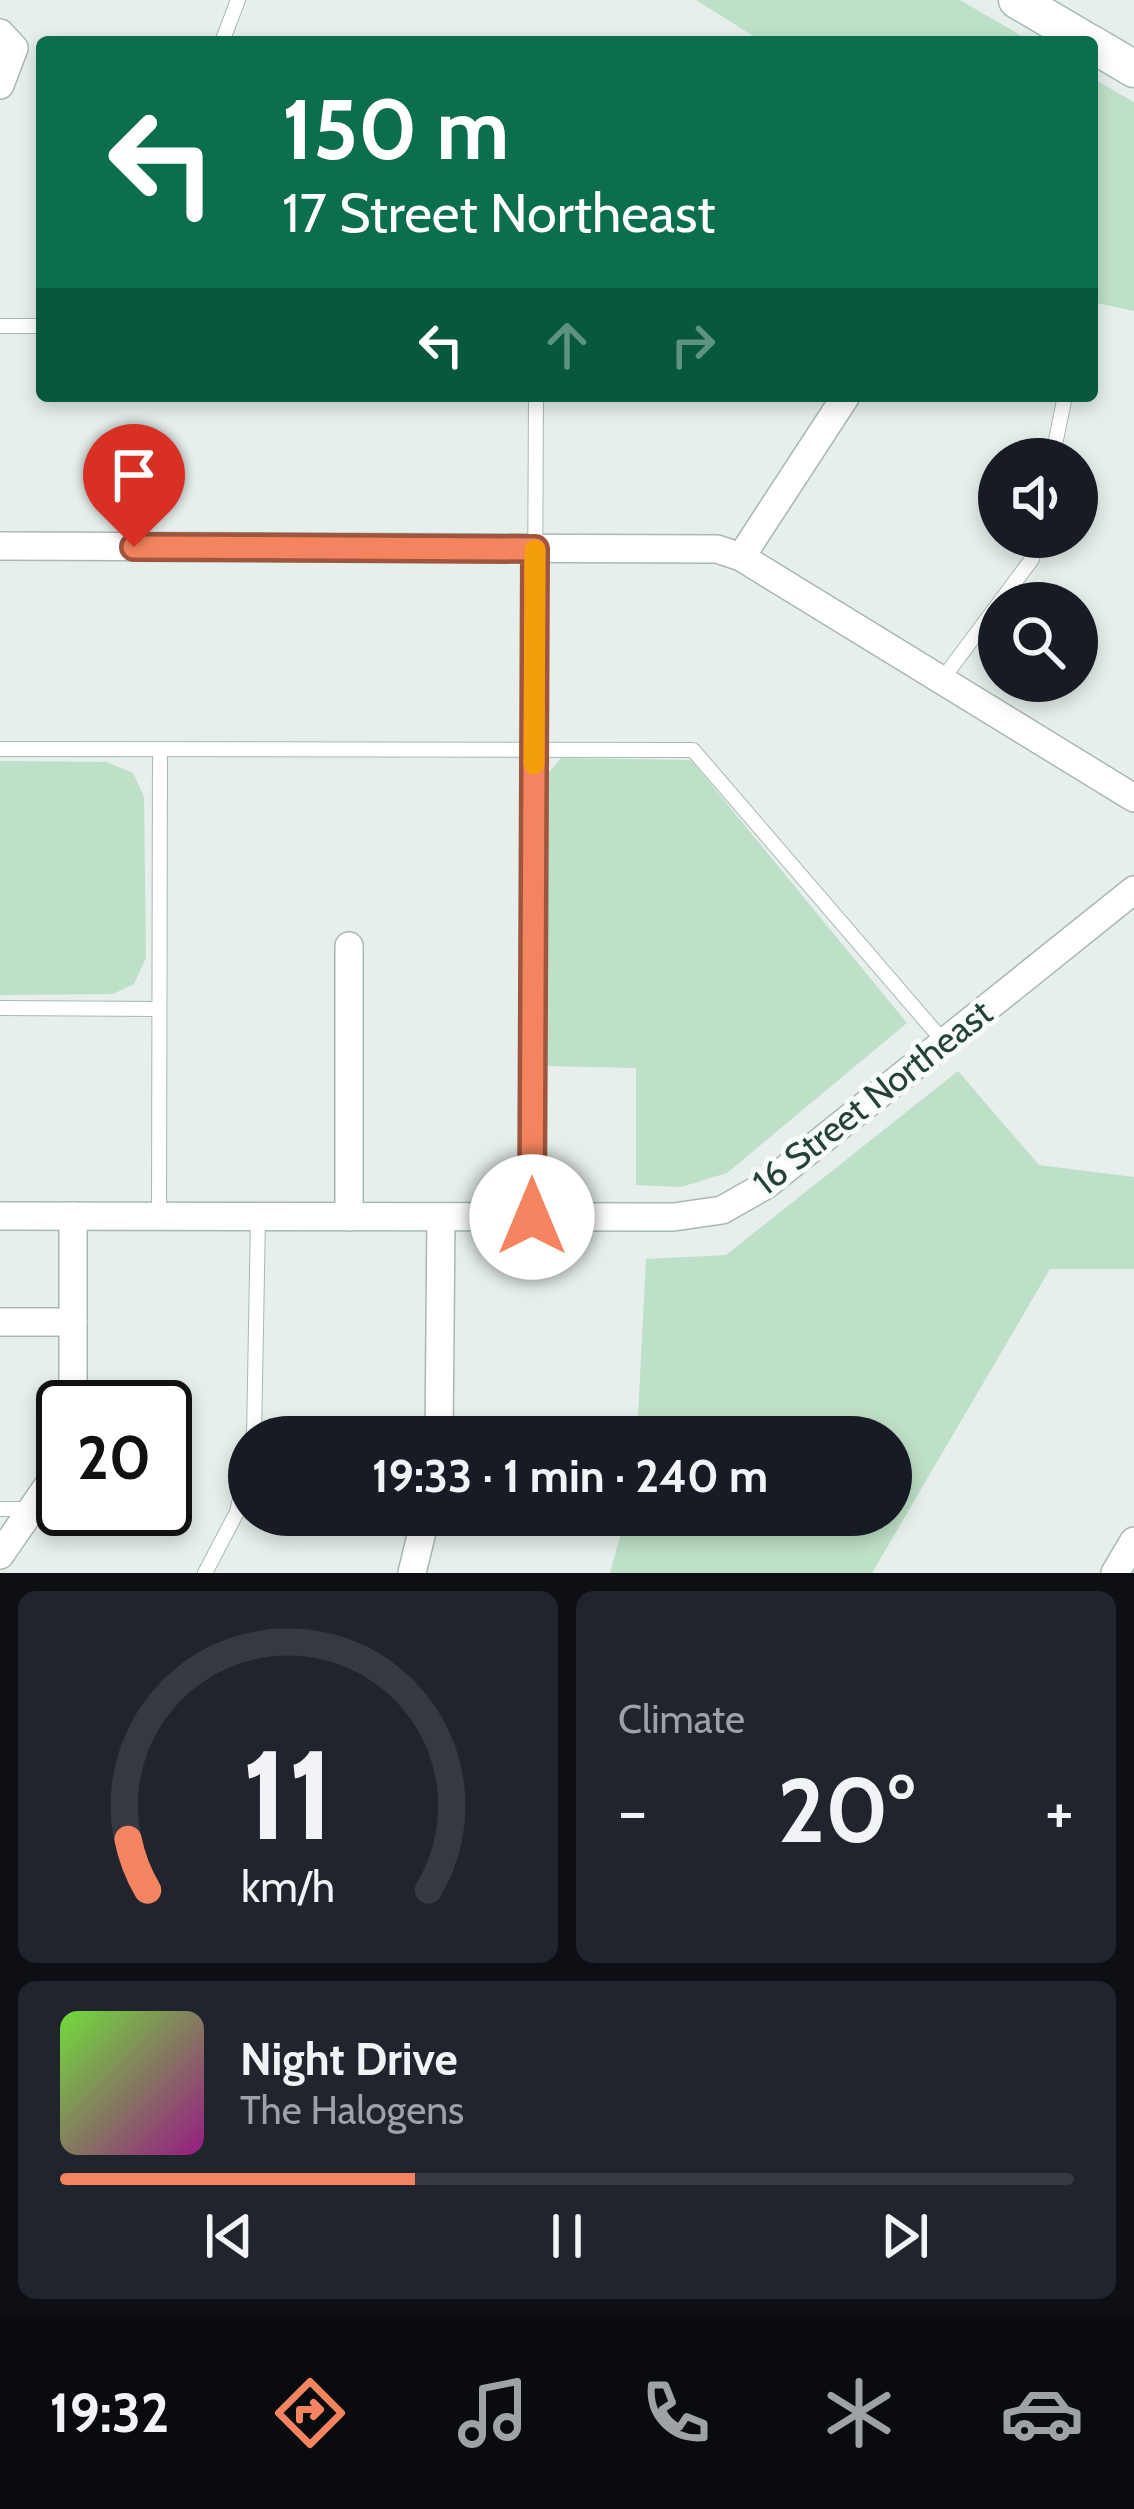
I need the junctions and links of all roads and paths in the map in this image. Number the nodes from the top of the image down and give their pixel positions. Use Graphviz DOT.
graph roads {
  1 [pos="238,0"];
  2 [pos="1017,0"];
  3 [pos="0,33"];
  4 [pos="224,36"];
  5 [pos="1078,36"];
  6 [pos="1098,48"];
  7 [pos="1134,69"];
  8 [pos="0,85"];
  9 [pos="0,326"];
  10 [pos="36,326"];
  11 [pos="536,402"];
  12 [pos="842,402"];
  13 [pos="1064,402"];
  14 [pos="1056,438"];
  15 [pos="0,546"];
  16 [pos="535,549"];
  17 [pos="741,557"];
  18 [pos="1032,558"];
  19 [pos="941,681"];
  20 [pos="0,749"];
  21 [pos="160,750"];
  22 [pos="534,750"];
  23 [pos="1134,798"];
  24 [pos="1134,890"];
  25 [pos="349,946"];
  26 [pos="0,1008"];
  27 [pos="158,1009"];
  28 [pos="944,1042"];
  29 [pos="0,1216"];
  30 [pos="73,1216"];
  31 [pos="159,1217"];
  32 [pos="258,1217"];
  33 [pos="349,1217"];
  34 [pos="441,1217"];
  35 [pos="532,1217"];
  36 [pos="0,1322"];
  37 [pos="73,1322"];
  38 [pos="73,1380"];
  39 [pos="254,1416"];
  40 [pos="440,1416"];
  41 [pos="36,1504"];
  42 [pos="0,1509"];
  43 [pos="33,1509"];
  44 [pos="228,1529"];
  45 [pos="421,1536"];
  46 [pos="1134,1541"];
  47 [pos="0,1555"];
  48 [pos="205,1573"];
  49 [pos="412,1573"];
  50 [pos="1115,1573"];
  1 -- 4 [label="lane"];
  2 -- 5 [label="street"];
  3 -- 8 [label="street"];
  6 -- 7 [label="street"];
  9 -- 10 [label="lane"];
  11 -- 16 [label="lane"];
  12 -- 17 [label="street"];
  13 -- 14 [label="lane"];
  15 -- 16 [label="street"];
  16 -- 17 [label="street"];
  16 -- 22 [label="lane"];
  17 -- 19 [label="street"];
  18 -- 19 [label="lane"];
  19 -- 23 [label="street"];
  20 -- 21 [label="lane"];
  21 -- 22 [label="lane"];
  21 -- 27 [label="lane"];
  22 -- 28 [label="lane"];
  22 -- 35 [label="lane"];
  24 -- 28 [label="street, 16 Street Northeast"];
  25 -- 33 [label="street"];
  26 -- 27 [label="lane"];
  27 -- 31 [label="lane"];
  28 -- 35 [label="street, 16 Street Northeast"];
  29 -- 30 [label="street, 16 Street Northeast"];
  30 -- 31 [label="street, 16 Street Northeast"];
  30 -- 37 [label="street"];
  31 -- 32 [label="street, 16 Street Northeast"];
  32 -- 33 [label="street, 16 Street Northeast"];
  32 -- 39 [label="lane"];
  33 -- 34 [label="street, 16 Street Northeast"];
  34 -- 35 [label="street, 16 Street Northeast"];
  34 -- 40 [label="street"];
  36 -- 37 [label="street"];
  37 -- 38 [label="street"];
  41 -- 43 [label="street"];
  42 -- 43 [label="lane"];
  43 -- 47 [label="street"];
  44 -- 48 [label="lane"];
  45 -- 49 [label="street"];
  46 -- 50 [label="street"];
}
